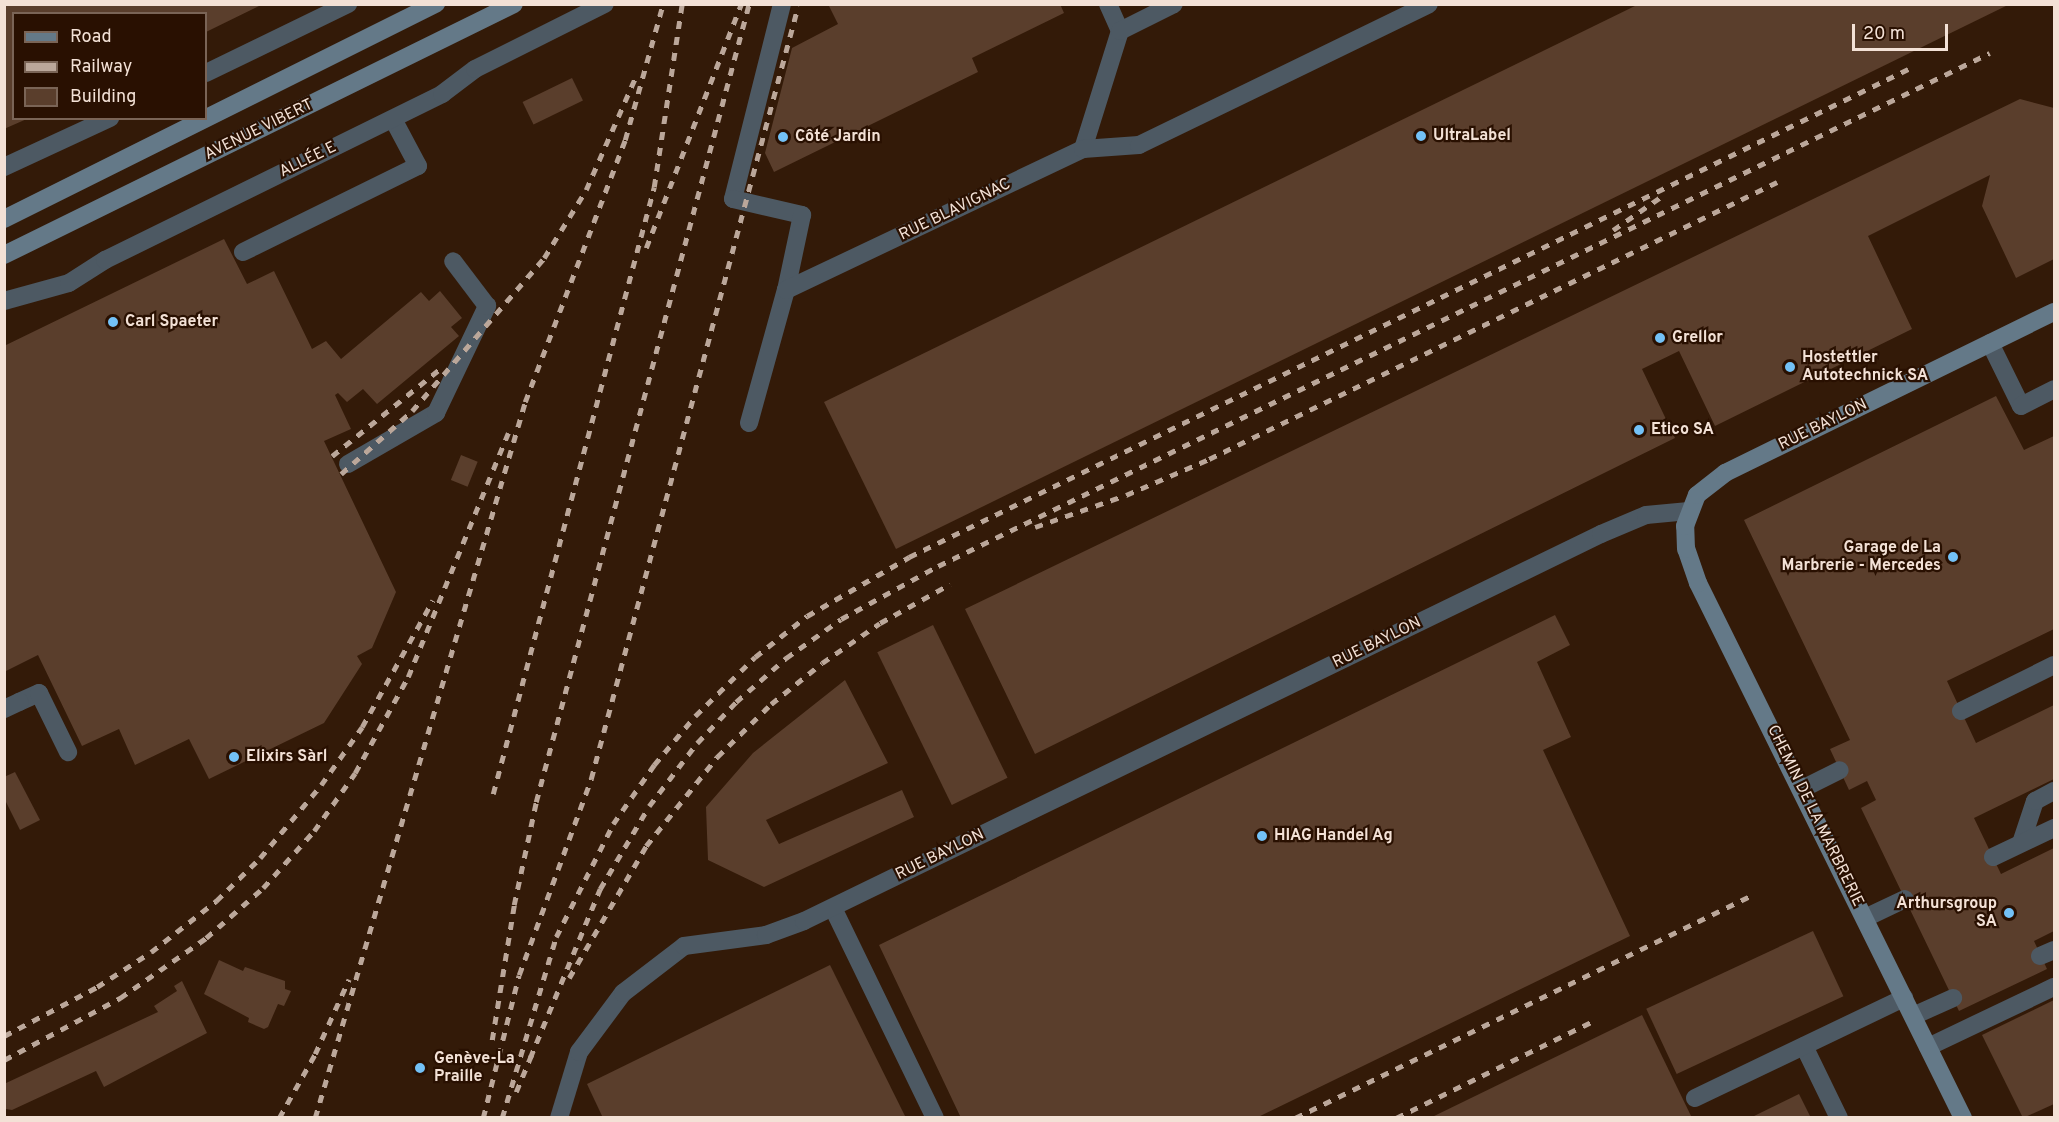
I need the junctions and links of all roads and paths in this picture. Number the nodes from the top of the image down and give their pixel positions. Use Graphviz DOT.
graph roads {
  1 [pos="348,4"];
  2 [pos="436,4"];
  3 [pos="514,4"];
  4 [pos="604,4"];
  5 [pos="782,4"];
  6 [pos="1108,4"];
  7 [pos="1174,4"];
  8 [pos="1429,4"];
  9 [pos="1120,31"];
  10 [pos="207,73"];
  11 [pos="207,118"];
  12 [pos="393,119"];
  13 [pos="106,120"];
  14 [pos="203,120"];
  15 [pos="1083,149"];
  16 [pos="4,167"];
  17 [pos="4,219"];
  18 [pos="243,252"];
  19 [pos="4,255"];
  20 [pos="453,261"];
  21 [pos="786,290"];
  22 [pos="4,301"];
  23 [pos="2055,312"];
  24 [pos="1990,343"];
  25 [pos="2055,389"];
  26 [pos="749,423"];
  27 [pos="348,464"];
  28 [pos="1689,511"];
  29 [pos="2055,665"];
  30 [pos="12,705"];
  31 [pos="1961,711"];
  32 [pos="68,752"];
  33 [pos="1840,770"];
  34 [pos="1802,789"];
  35 [pos="2055,791"];
  36 [pos="2055,828"];
  37 [pos="2022,843"];
  38 [pos="1993,857"];
  39 [pos="1905,898"];
  40 [pos="832,908"];
  41 [pos="1865,918"];
  42 [pos="2055,987"];
  43 [pos="1904,998"];
  44 [pos="1953,998"];
  45 [pos="1913,1016"];
  46 [pos="1803,1046"];
  47 [pos="1928,1047"];
  48 [pos="1695,1098"];
  49 [pos="559,1118"];
  50 [pos="935,1118"];
  51 [pos="1839,1118"];
  52 [pos="1963,1118"];
  1 -- 10 [label="street"];
  2 -- 11 [label="main road, AVENUE VIBERT"];
  3 -- 19 [label="main road, AVENUE VIBERT"];
  4 -- 12 [label="street, ALLÉE E"];
  5 -- 21 [label="street"];
  6 -- 9 [label="street"];
  7 -- 9 [label="street"];
  8 -- 15 [label="street"];
  9 -- 15 [label="street"];
  12 -- 18 [label="street"];
  12 -- 22 [label="street, ALLÉE E"];
  13 -- 16 [label="street"];
  14 -- 17 [label="main road, AVENUE VIBERT"];
  15 -- 21 [label="street, RUE BLAVIGNAC"];
  20 -- 27 [label="street"];
  21 -- 26 [label="street"];
  23 -- 24 [label="main road, RUE BAYLON"];
  24 -- 25 [label="street"];
  24 -- 28 [label="main road, RUE BAYLON"];
  28 -- 34 [label="main road, CHEMIN DE LA MARBRERIE"];
  28 -- 40 [label="street, RUE BAYLON"];
  29 -- 31 [label="street"];
  30 -- 32 [label="street"];
  33 -- 34 [label="street"];
  34 -- 41 [label="main road, CHEMIN DE LA MARBRERIE"];
  35 -- 37 [label="street"];
  36 -- 37 [label="street"];
  37 -- 38 [label="street"];
  39 -- 41 [label="street"];
  40 -- 49 [label="street, RUE BAYLON"];
  40 -- 50 [label="street"];
  41 -- 43 [label="main road, CHEMIN DE LA MARBRERIE"];
  42 -- 47 [label="street"];
  43 -- 45 [label="main road, CHEMIN DE LA MARBRERIE"];
  43 -- 46 [label="street"];
  44 -- 45 [label="street"];
  45 -- 47 [label="main road, CHEMIN DE LA MARBRERIE"];
  46 -- 48 [label="street"];
  46 -- 51 [label="street"];
  47 -- 52 [label="main road, CHEMIN DE LA MARBRERIE"];
}
